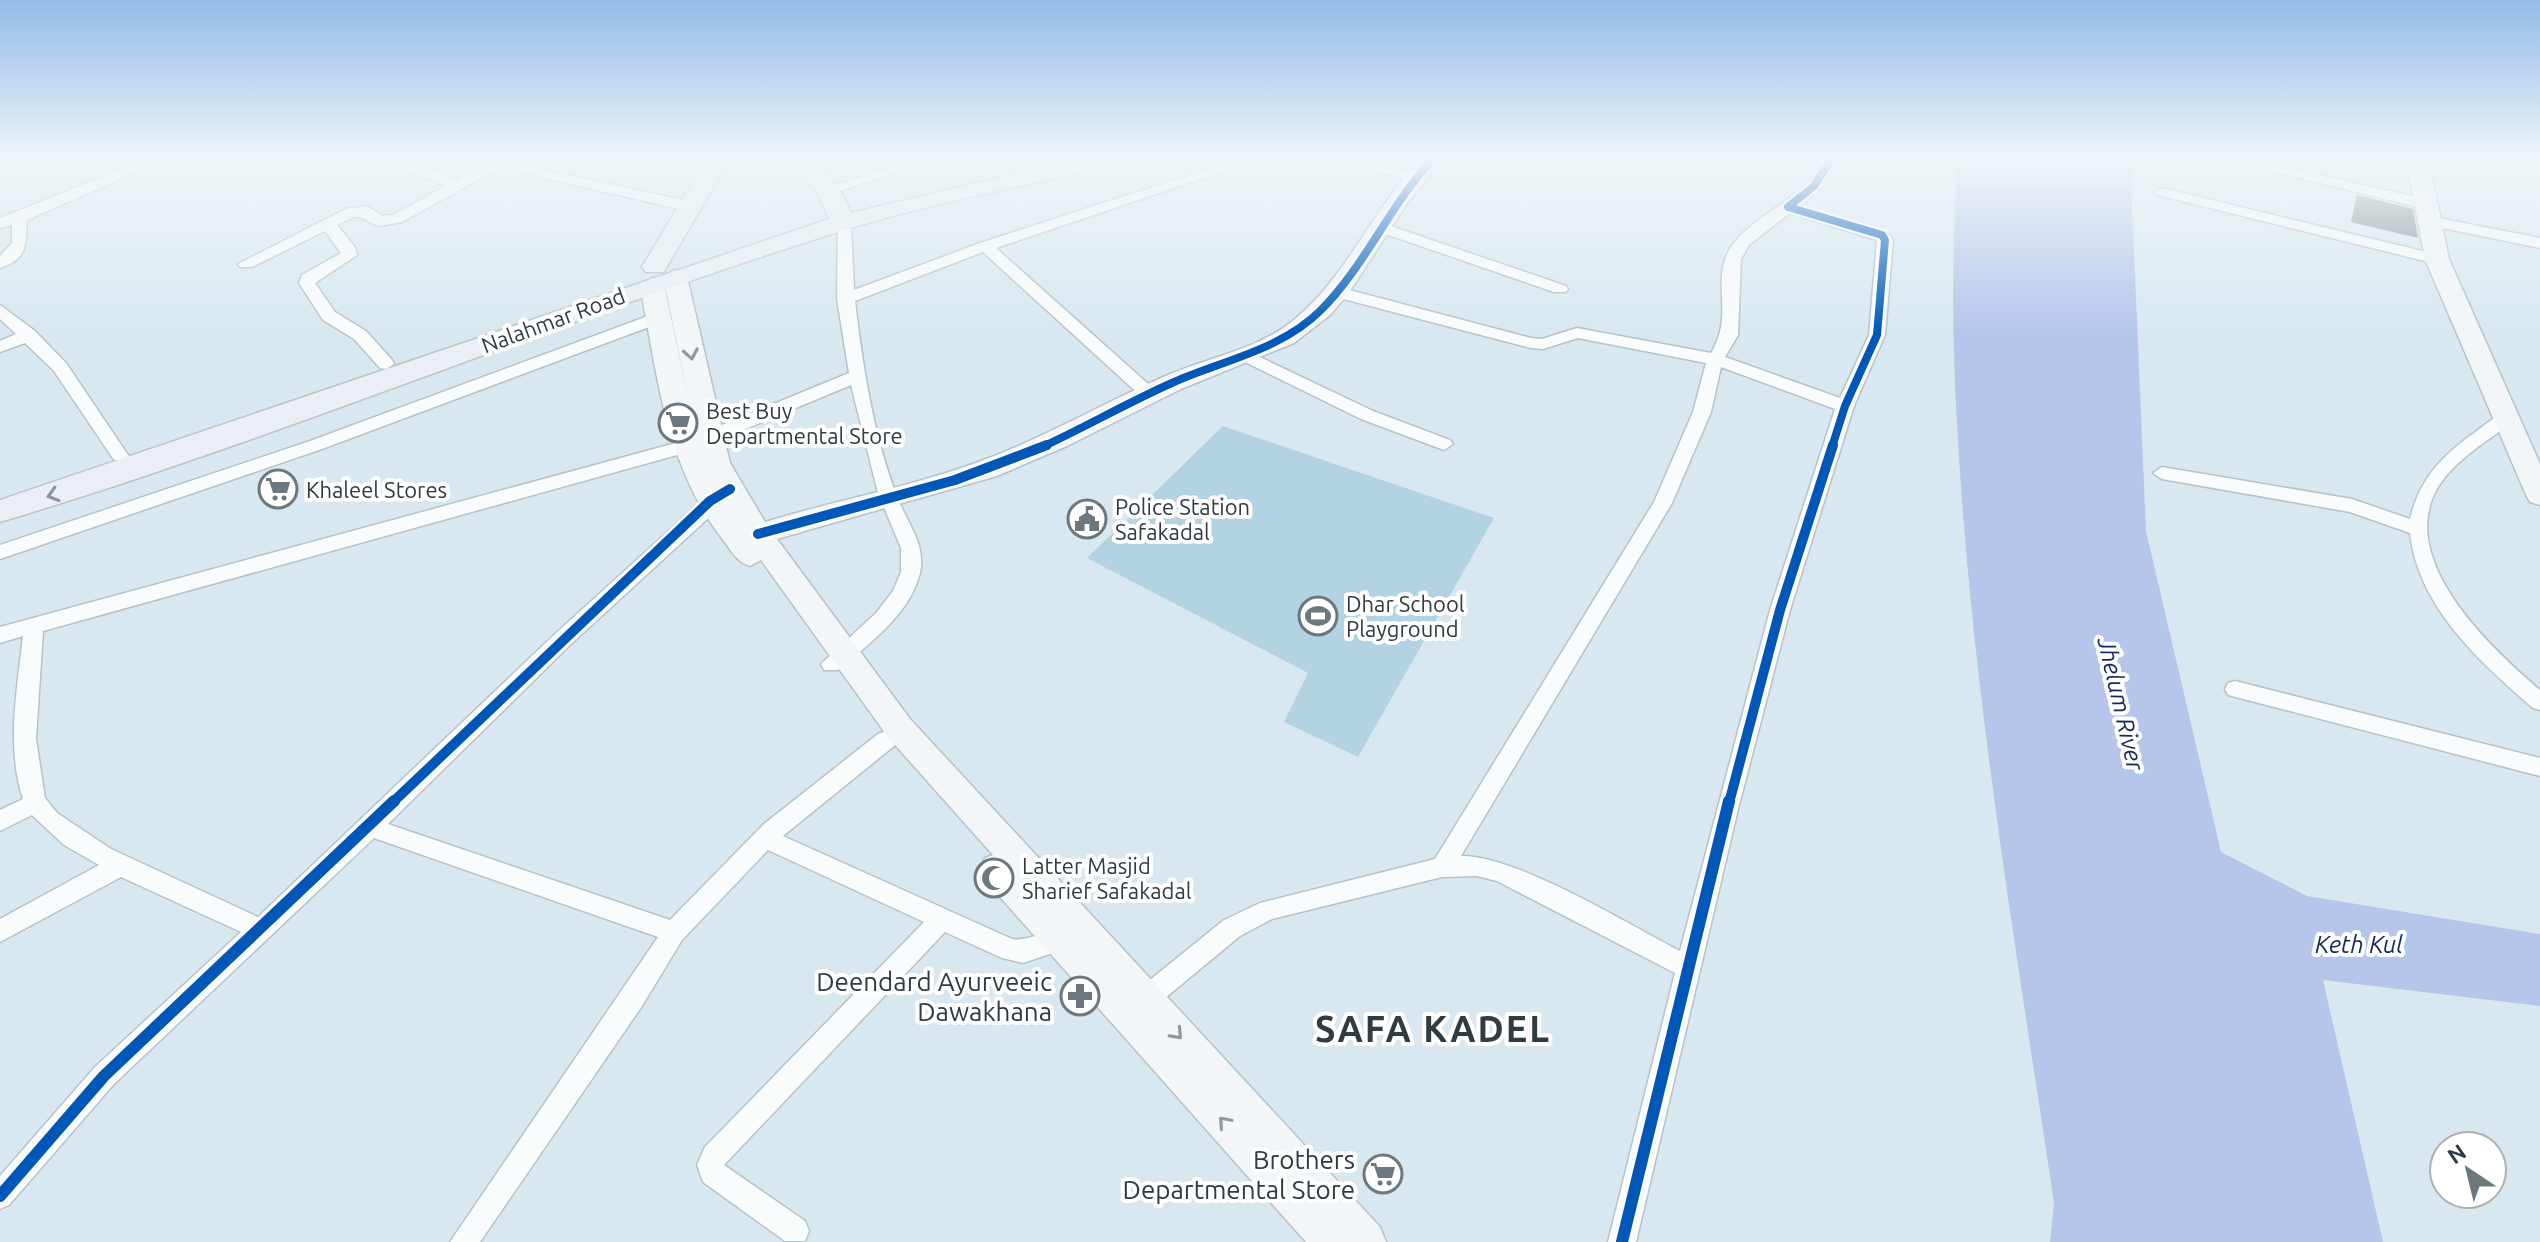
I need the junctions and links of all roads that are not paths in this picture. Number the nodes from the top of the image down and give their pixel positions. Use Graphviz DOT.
graph roads {
  1 [pos="25,216"];
  2 [pos="346,216"];
  3 [pos="373,216"];
  4 [pos="402,216"];
  5 [pos="689,216"];
  6 [pos="811,216"];
  7 [pos="837,216"];
  8 [pos="1078,216"];
  9 [pos="1389,216"];
  10 [pos="1776,216"];
  11 [pos="1822,216"];
  12 [pos="2260,216"];
  13 [pos="2427,216"];
  14 [pos="2441,216"];
  15 [pos="20,218"];
  16 [pos="0,223"];
  17 [pos="328,224"];
  18 [pos="1382,228"];
  19 [pos="2540,243"];
  20 [pos="985,246"];
  21 [pos="2437,259"];
  22 [pos="0,263"];
  23 [pos="246,264"];
  24 [pos="661,276"];
  25 [pos="1560,289"];
  26 [pos="1338,292"];
  27 [pos="845,299"];
  28 [pos="0,310"];
  29 [pos="659,317"];
  30 [pos="29,335"];
  31 [pos="0,347"];
  32 [pos="1245,355"];
  33 [pos="1715,359"];
  34 [pos="386,364"];
  35 [pos="855,377"];
  36 [pos="1150,395"];
  37 [pos="292,405"];
  38 [pos="1845,406"];
  39 [pos="2505,419"];
  40 [pos="699,443"];
  41 [pos="1444,444"];
  42 [pos="120,456"];
  43 [pos="2162,473"];
  44 [pos="0,487"];
  45 [pos="720,495"];
  46 [pos="2540,495"];
  47 [pos="889,499"];
  48 [pos="0,511"];
  49 [pos="2415,528"];
  50 [pos="758,534"];
  51 [pos="0,552"];
  52 [pos="34,625"];
  53 [pos="0,635"];
  54 [pos="838,659"];
  55 [pos="2235,689"];
  56 [pos="2540,702"];
  57 [pos="886,740"];
  58 [pos="2540,767"];
  59 [pos="35,803"];
  60 [pos="0,821"];
  61 [pos="370,827"];
  62 [pos="765,838"];
  63 [pos="123,864"];
  64 [pos="1442,867"];
  65 [pos="942,919"];
  66 [pos="262,930"];
  67 [pos="0,931"];
  68 [pos="674,932"];
  69 [pos="1059,940"];
  70 [pos="1689,968"];
  71 [pos="1144,1000"];
  72 [pos="0,1196"];
  73 [pos="795,1231"];
  74 [pos="464,1242"];
  75 [pos="1333,1242"];
  76 [pos="1365,1242"];
  77 [pos="1622,1242"];
  1 -- 15 [label="street"];
  2 -- 17 [label="street"];
  3 -- 4 [label="street"];
  5 -- 24 [label="main road"];
  6 -- 24 [label="main road, Nalahmar Road"];
  7 -- 27 [label="street"];
  8 -- 20 [label="street"];
  9 -- 18 [label="main road"];
  10 -- 33 [label="street"];
  11 -- 38 [label="street"];
  12 -- 21 [label="street"];
  13 -- 21 [label="main road"];
  14 -- 19 [label="street"];
  15 -- 16 [label="street"];
  15 -- 22 [label="street"];
  17 -- 23 [label="street"];
  17 -- 34 [label="street"];
  18 -- 25 [label="street"];
  18 -- 26 [label="main road"];
  20 -- 27 [label="street"];
  20 -- 36 [label="street"];
  21 -- 39 [label="main road"];
  24 -- 29 [label="main road"];
  24 -- 34 [label="main road, Nalahmar Road"];
  24 -- 37 [label="main road, Nalahmar Road"];
  24 -- 40 [label="main road, one-way"];
  26 -- 32 [label="main road"];
  26 -- 33 [label="street"];
  27 -- 35 [label="street"];
  28 -- 30 [label="street"];
  29 -- 40 [label="main road"];
  29 -- 51 [label="street"];
  30 -- 31 [label="street"];
  30 -- 42 [label="street"];
  32 -- 36 [label="main road"];
  32 -- 41 [label="street"];
  33 -- 38 [label="street"];
  33 -- 64 [label="street"];
  34 -- 37 [label="main road, Nalahmar Road"];
  35 -- 40 [label="street"];
  35 -- 47 [label="street"];
  36 -- 47 [label="main road"];
  37 -- 42 [label="main road, Nalahmar Road"];
  37 -- 48 [label="main road, Nalahmar Road, one-way"];
  38 -- 70 [label="street"];
  39 -- 46 [label="main road"];
  39 -- 49 [label="street"];
  40 -- 45 [label="main road"];
  40 -- 52 [label="street"];
  42 -- 44 [label="main road, Nalahmar Road"];
  43 -- 49 [label="street"];
  45 -- 50 [label="main road"];
  45 -- 54 [label="main road"];
  45 -- 61 [label="street"];
  47 -- 50 [label="main road"];
  47 -- 54 [label="street"];
  49 -- 56 [label="street"];
  50 -- 54 [label="main road"];
  52 -- 53 [label="street"];
  52 -- 59 [label="street"];
  54 -- 57 [label="main road"];
  54 -- 71 [label="main road"];
  55 -- 58 [label="street"];
  57 -- 62 [label="street"];
  57 -- 69 [label="main road"];
  59 -- 60 [label="street"];
  59 -- 63 [label="street"];
  61 -- 66 [label="street"];
  61 -- 68 [label="street"];
  62 -- 65 [label="street"];
  62 -- 68 [label="street"];
  63 -- 66 [label="street"];
  63 -- 67 [label="street"];
  64 -- 70 [label="street"];
  64 -- 71 [label="street"];
  65 -- 69 [label="street"];
  65 -- 73 [label="street"];
  66 -- 72 [label="street"];
  68 -- 74 [label="street"];
  75 -- 69 [label="main road, one-way"];
  70 -- 77 [label="street"];
  71 -- 76 [label="main road, one-way"];
}
